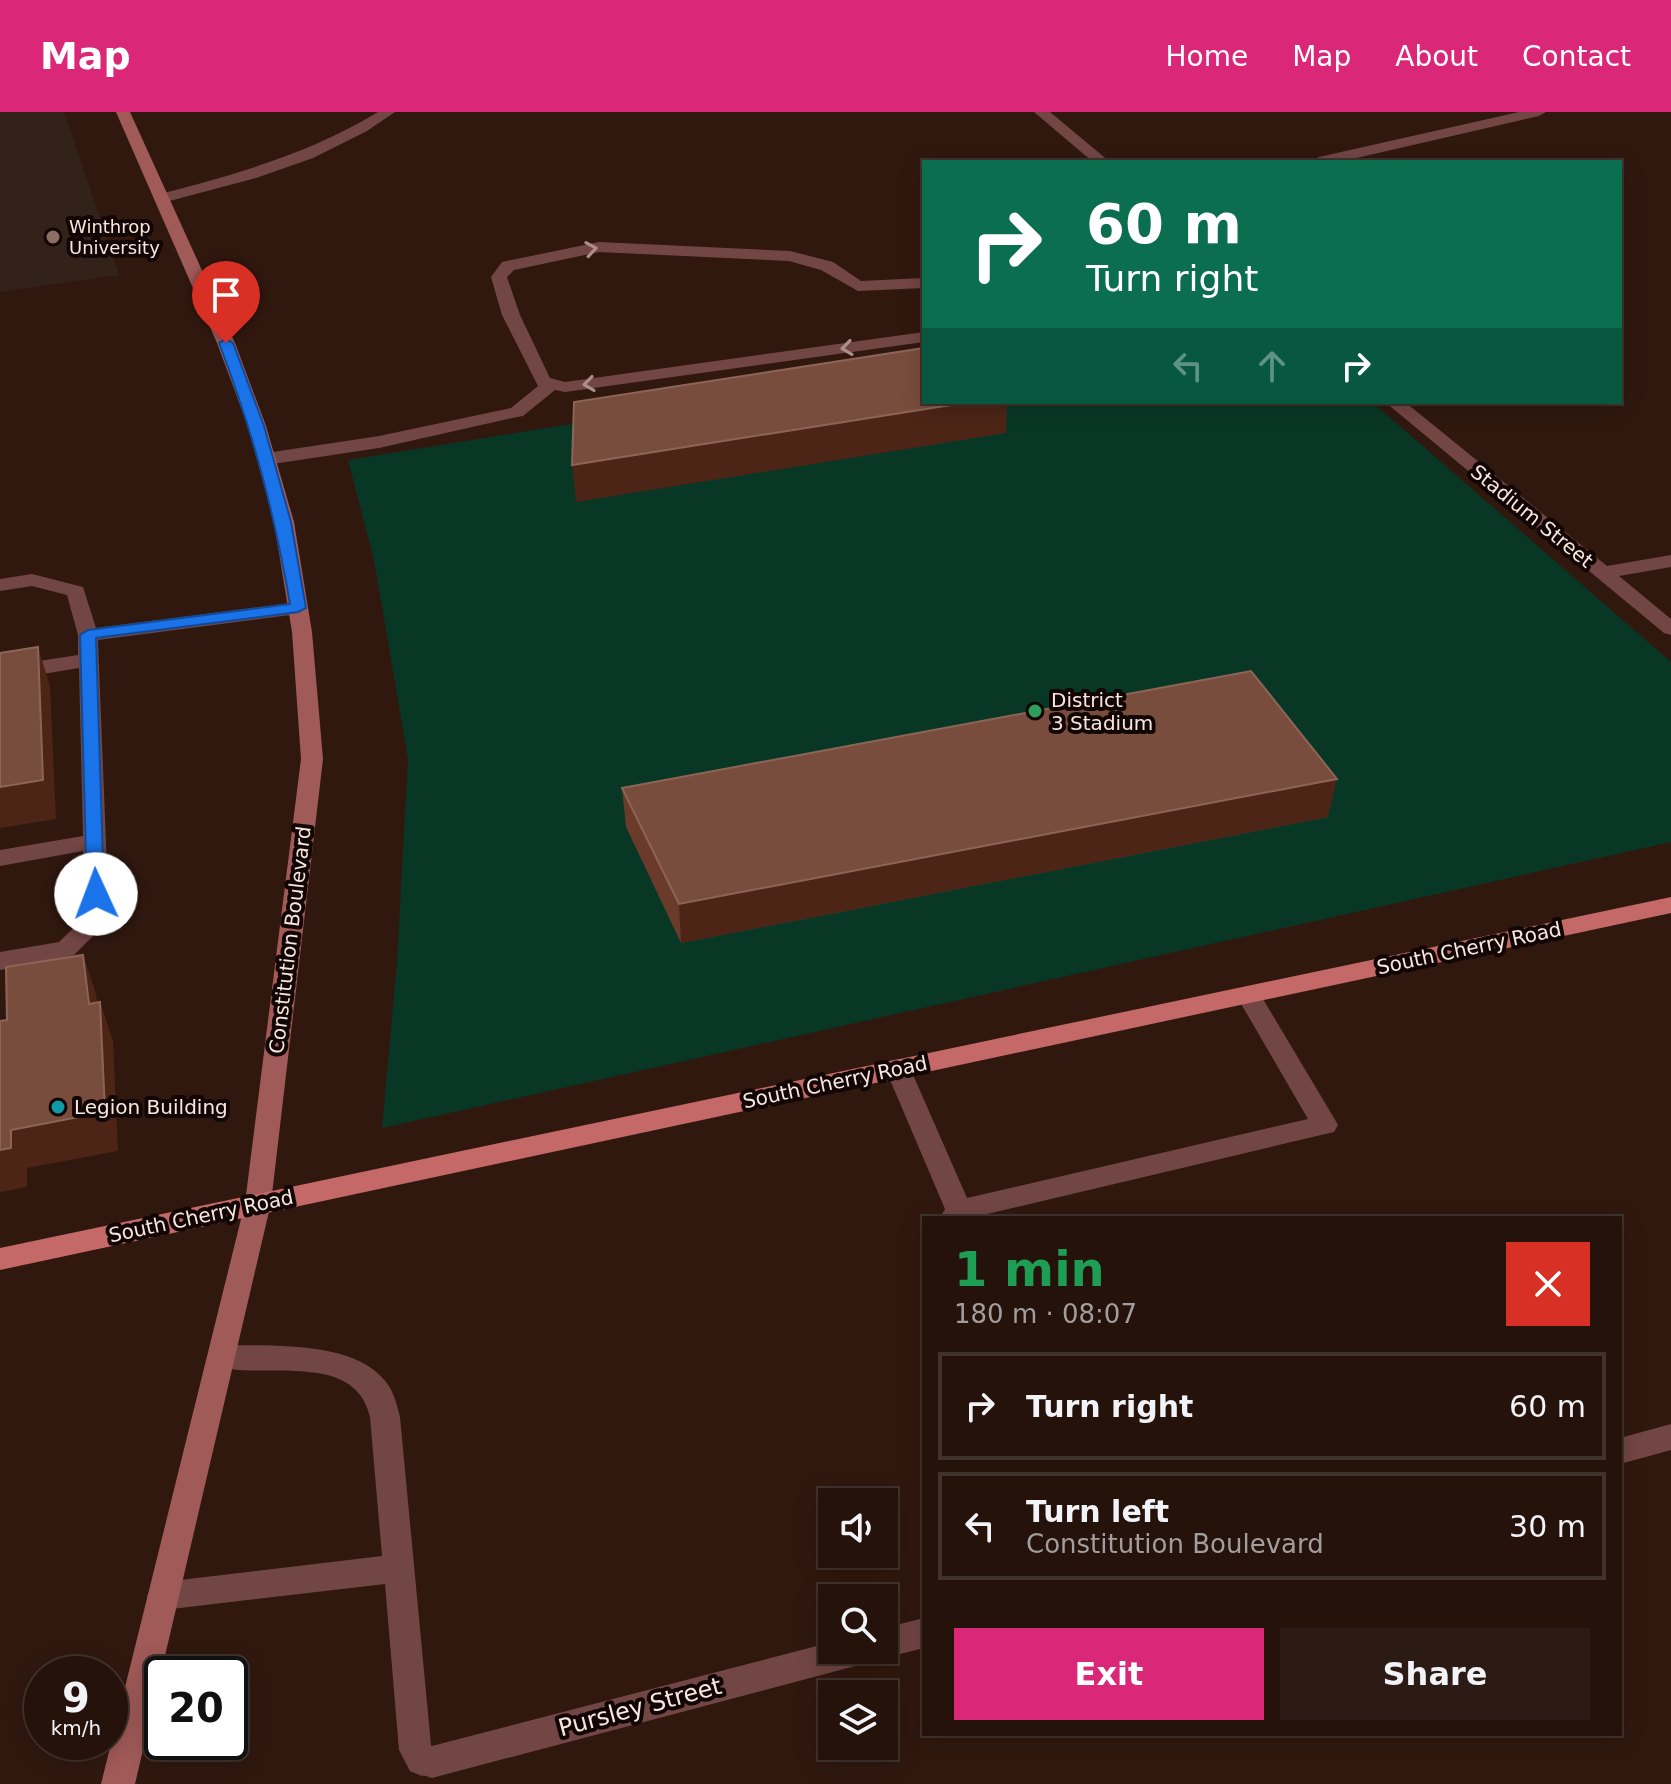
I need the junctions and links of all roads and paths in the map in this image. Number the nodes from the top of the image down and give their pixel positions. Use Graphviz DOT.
graph roads {
  1 [pos="123,112"];
  2 [pos="388,112"];
  3 [pos="1041,112"];
  4 [pos="1539,112"];
  5 [pos="1100,160"];
  6 [pos="1328,160"];
  7 [pos="162,198"];
  8 [pos="922,283"];
  9 [pos="922,337"];
  10 [pos="552,384"];
  11 [pos="1396,404"];
  12 [pos="266,459"];
  13 [pos="1671,561"];
  14 [pos="1602,573"];
  15 [pos="0,585"];
  16 [pos="298,608"];
  17 [pos="1671,629"];
  18 [pos="88,635"];
  19 [pos="89,660"];
  20 [pos="0,674"];
  21 [pos="93,842"];
  22 [pos="0,858"];
  23 [pos="1671,905"];
  24 [pos="0,961"];
  25 [pos="1248,995"];
  26 [pos="898,1068"];
  27 [pos="258,1203"];
  28 [pos="956,1214"];
  29 [pos="0,1259"];
  30 [pos="221,1357"];
  31 [pos="1671,1437"];
  32 [pos="1622,1450"];
  33 [pos="399,1568"];
  34 [pos="163,1596"];
  35 [pos="922,1634"];
  36 [pos="898,1640"];
  37 [pos="818,1661"];
  38 [pos="118,1784"];
  1 -- 7 [label="street, Constitution Boulevard"];
  2 -- 7 [label="street"];
  3 -- 5 [label="street"];
  4 -- 6 [label="street"];
  7 -- 12 [label="street, Constitution Boulevard"];
  10 -- 8 [label="street, one-way"];
  9 -- 10 [label="street, one-way"];
  10 -- 12 [label="street"];
  11 -- 14 [label="street, Stadium Street"];
  12 -- 16 [label="street, Constitution Boulevard"];
  13 -- 14 [label="street"];
  14 -- 17 [label="street, Stadium Street"];
  15 -- 18 [label="street"];
  16 -- 18 [label="street"];
  16 -- 27 [label="street, Constitution Boulevard"];
  18 -- 19 [label="street"];
  19 -- 20 [label="street"];
  19 -- 21 [label="street"];
  21 -- 22 [label="street"];
  21 -- 24 [label="street"];
  23 -- 25 [label="main road, South Cherry Road"];
  25 -- 26 [label="main road, South Cherry Road"];
  25 -- 28 [label="street"];
  26 -- 27 [label="main road, South Cherry Road"];
  26 -- 28 [label="street"];
  27 -- 29 [label="main road, South Cherry Road"];
  27 -- 30 [label="street, Constitution Boulevard"];
  30 -- 33 [label="street"];
  30 -- 34 [label="street, Constitution Boulevard"];
  31 -- 32 [label="street"];
  33 -- 34 [label="street"];
  33 -- 37 [label="street, Pursley Street"];
  34 -- 38 [label="street, Constitution Boulevard"];
  35 -- 36 [label="street"];
}
